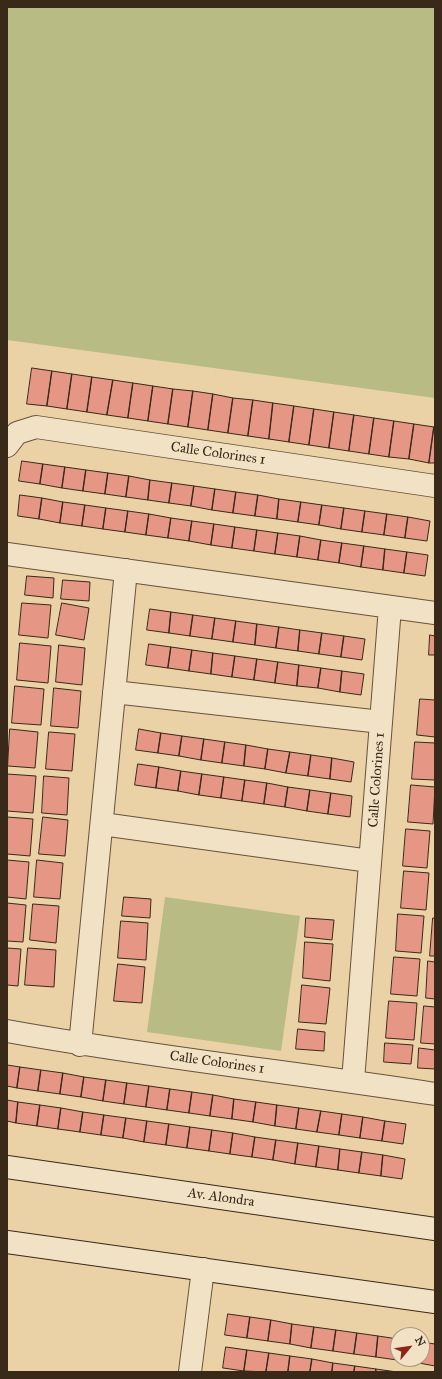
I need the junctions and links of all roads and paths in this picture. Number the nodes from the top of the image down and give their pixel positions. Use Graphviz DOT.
graph roads {
  1 [pos="7,446"];
  2 [pos="435,486"];
  3 [pos="7,554"];
  4 [pos="126,570"];
  5 [pos="390,606"];
  6 [pos="435,613"];
  7 [pos="114,692"];
  8 [pos="381,722"];
  9 [pos="102,824"];
  10 [pos="370,861"];
  11 [pos="7,1031"];
  12 [pos="80,1045"];
  13 [pos="353,1081"];
  14 [pos="435,1094"];
  15 [pos="7,1167"];
  16 [pos="435,1229"];
  17 [pos="7,1242"];
  18 [pos="203,1269"];
  19 [pos="435,1302"];
  20 [pos="190,1372"];
  1 -- 2 [label="street, Calle Colorines 1"];
  3 -- 4 [label="street"];
  4 -- 5 [label="street"];
  4 -- 7 [label="street"];
  5 -- 6 [label="street"];
  5 -- 8 [label="street, Calle Colorines 1"];
  7 -- 8 [label="street, Calle Colorines 1"];
  7 -- 9 [label="street"];
  8 -- 10 [label="street, Calle Colorines 1"];
  9 -- 10 [label="street"];
  9 -- 12 [label="street"];
  10 -- 13 [label="street, Calle Colorines 1"];
  11 -- 12 [label="street, Calle Colorines 1"];
  12 -- 13 [label="street, Calle Colorines 1"];
  13 -- 14 [label="street, Calle Colorines 1"];
  15 -- 16 [label="street, Av. Alondra"];
  17 -- 18 [label="street"];
  18 -- 19 [label="street"];
  18 -- 20 [label="street"];
}
